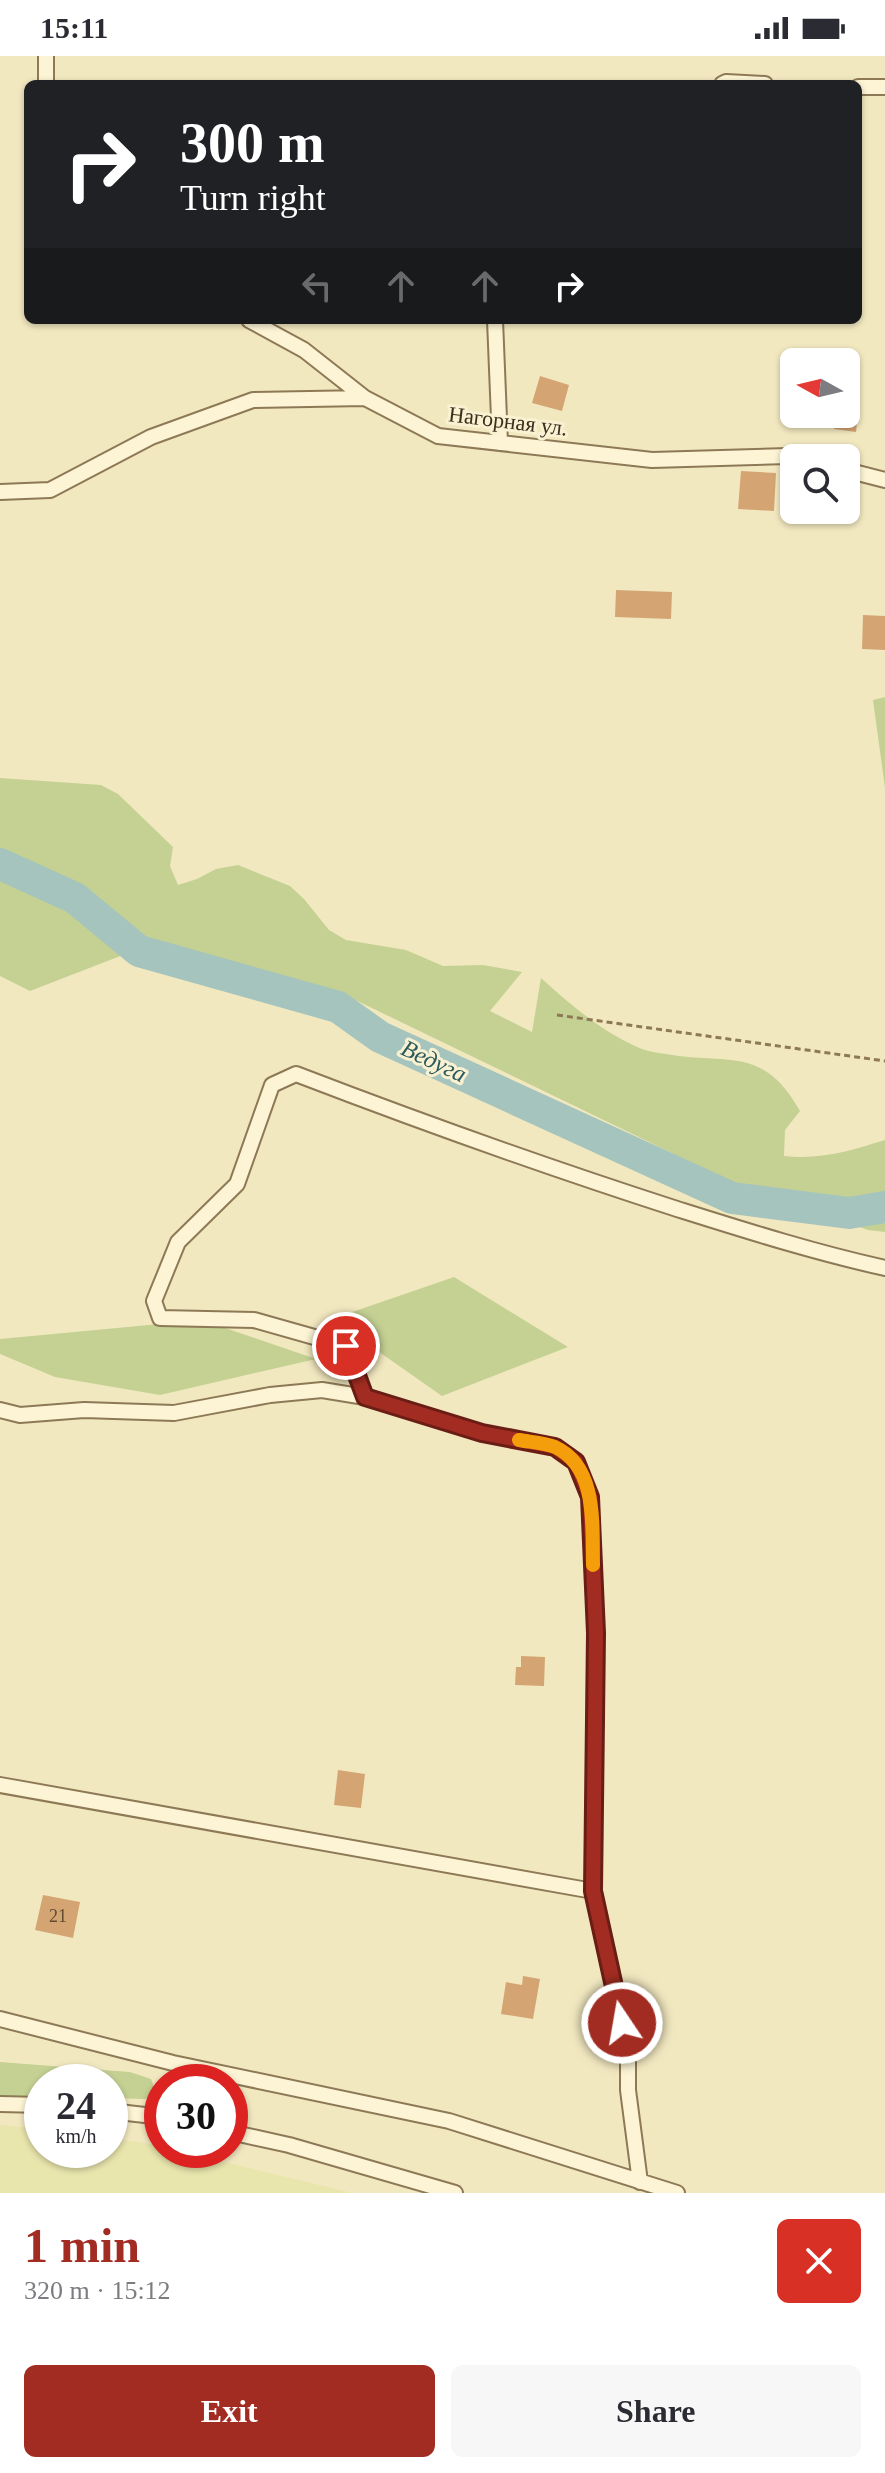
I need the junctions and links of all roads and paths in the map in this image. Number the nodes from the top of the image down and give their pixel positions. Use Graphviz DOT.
graph roads {
  1 [pos="46,56"];
  2 [pos="46,80"];
  3 [pos="862,87"];
  4 [pos="885,87"];
  5 [pos="256,324"];
  6 [pos="495,324"];
  7 [pos="365,398"];
  8 [pos="500,443"];
  9 [pos="780,456"];
  10 [pos="860,474"];
  11 [pos="885,480"];
  12 [pos="0,492"];
  13 [pos="557,1015"];
  14 [pos="885,1061"];
  15 [pos="885,1268"];
  16 [pos="365,1397"];
  17 [pos="0,1410"];
  18 [pos="0,1785"];
  19 [pos="593,1891"];
  20 [pos="0,2019"];
  21 [pos="0,2104"];
  22 [pos="24,2105"];
  23 [pos="248,2136"];
  24 [pos="640,2182"];
  25 [pos="455,2193"];
  26 [pos="677,2193"];
  1 -- 2 [label="street"];
  3 -- 4 [label="street"];
  5 -- 7 [label="street"];
  6 -- 8 [label="street"];
  7 -- 8 [label="street, Нагорная ул."];
  7 -- 12 [label="street, Нагорная ул."];
  8 -- 9 [label="street, Нагорная ул."];
  10 -- 11 [label="street"];
  13 -- 14 [label="path"];
  15 -- 16 [label="street"];
  16 -- 17 [label="street"];
  16 -- 19 [label="street"];
  18 -- 19 [label="street"];
  19 -- 24 [label="street"];
  20 -- 24 [label="street"];
  21 -- 22 [label="street"];
  23 -- 25 [label="street"];
  24 -- 26 [label="street"];
}
